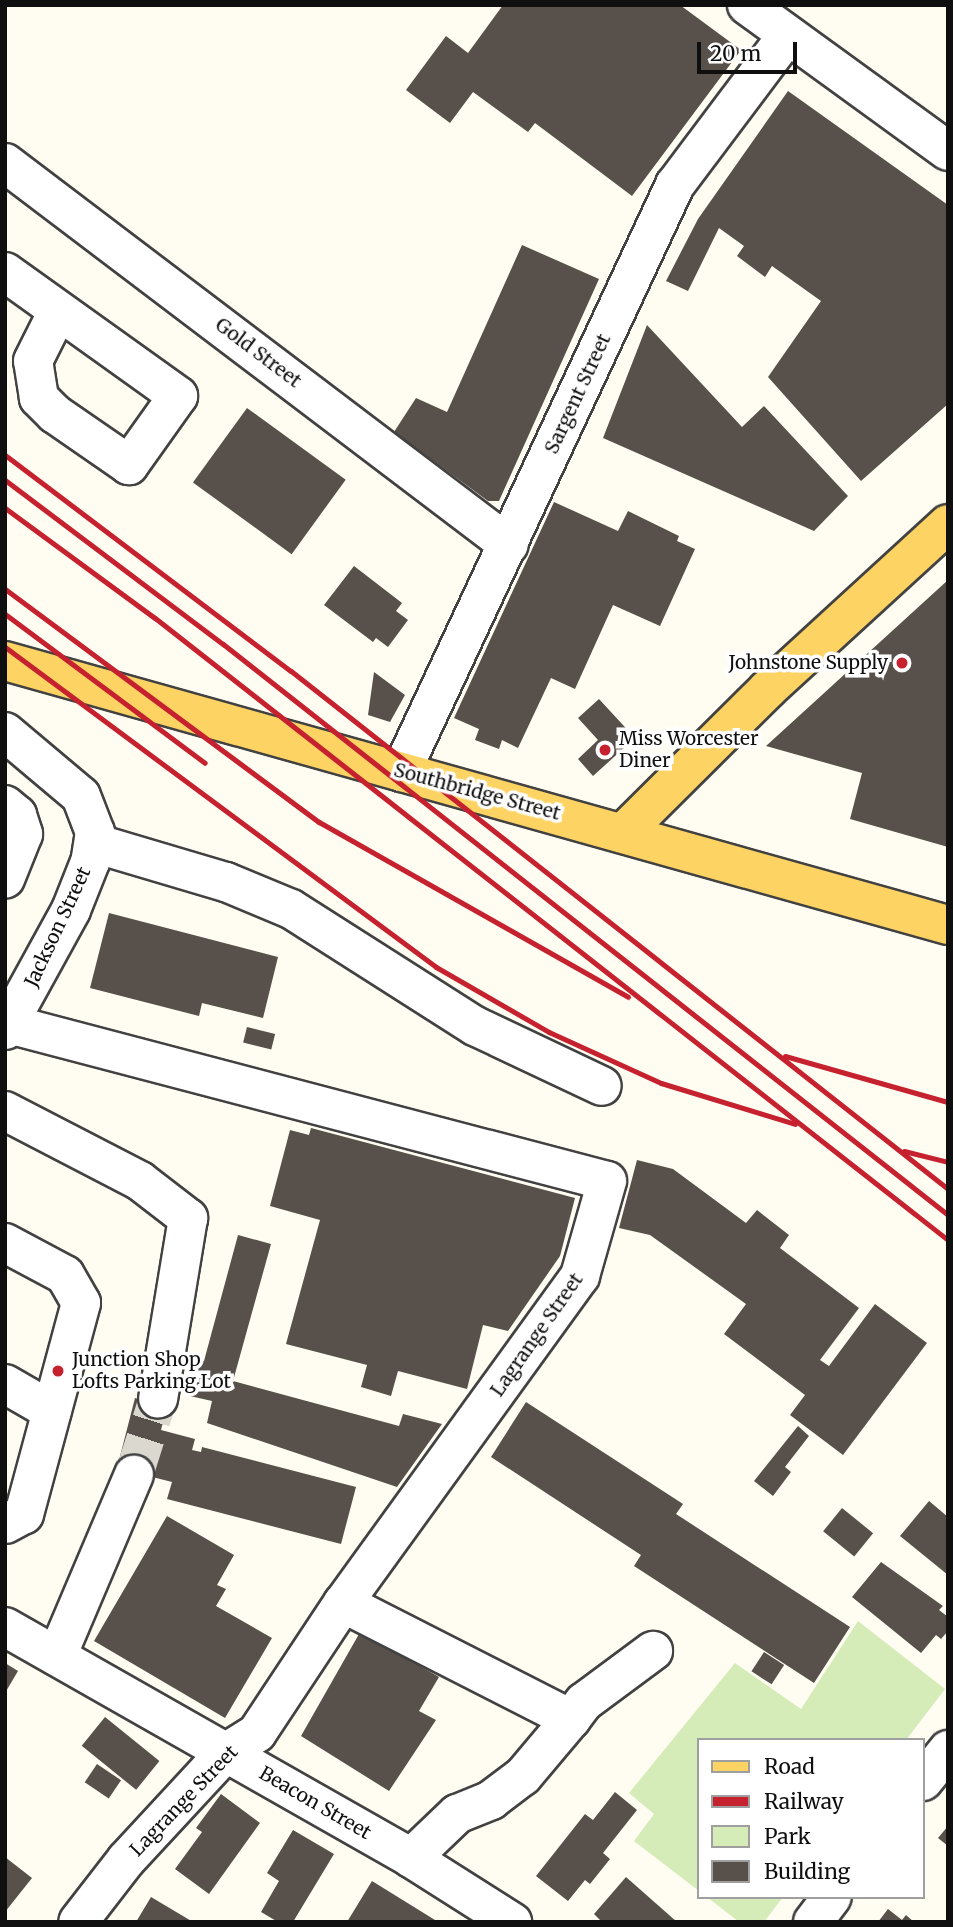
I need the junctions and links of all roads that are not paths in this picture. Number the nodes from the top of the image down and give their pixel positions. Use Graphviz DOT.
graph roads {
  1 [pos="747,5"];
  2 [pos="787,36"];
  3 [pos="948,151"];
  4 [pos="5,163"];
  5 [pos="5,272"];
  6 [pos="58,311"];
  7 [pos="948,524"];
  8 [pos="509,545"];
  9 [pos="5,661"];
  10 [pos="5,732"];
  11 [pos="401,772"];
  12 [pos="5,805"];
  13 [pos="624,832"];
  14 [pos="94,843"];
  15 [pos="5,879"];
  16 [pos="948,925"];
  17 [pos="17,983"];
  18 [pos="7,1027"];
  19 [pos="602,1086"];
  20 [pos="5,1111"];
  21 [pos="5,1243"];
  22 [pos="5,1384"];
  23 [pos="158,1399"];
  24 [pos="52,1412"];
  25 [pos="134,1475"];
  26 [pos="5,1524"];
  27 [pos="343,1603"];
  28 [pos="5,1627"];
  29 [pos="653,1651"];
  30 [pos="57,1656"];
  31 [pos="571,1719"];
  32 [pos="948,1750"];
  33 [pos="226,1752"];
  34 [pos="925,1779"];
  35 [pos="411,1858"];
  36 [pos="830,1899"];
  37 [pos="78,1922"];
  38 [pos="512,1922"];
  39 [pos="813,1922"];
  1 -- 2 [label="street"];
  2 -- 3 [label="street"];
  2 -- 8 [label="street, Sargent Street"];
  4 -- 8 [label="street, Gold Street"];
  5 -- 6 [label="street"];
  7 -- 13 [label="main road"];
  8 -- 11 [label="street, Sargent Street"];
  9 -- 11 [label="main road, Southbridge Street"];
  10 -- 14 [label="street, Jackson Street"];
  11 -- 13 [label="main road, Southbridge Street"];
  12 -- 15 [label="street"];
  13 -- 16 [label="main road, Southbridge Street"];
  14 -- 17 [label="street, Jackson Street"];
  14 -- 19 [label="street"];
  17 -- 18 [label="street, Jackson Street"];
  18 -- 27 [label="street, Lagrange Street"];
  20 -- 23 [label="street"];
  21 -- 24 [label="street"];
  22 -- 24 [label="street"];
  24 -- 26 [label="street"];
  25 -- 30 [label="street"];
  27 -- 31 [label="street"];
  27 -- 33 [label="street, Lagrange Street"];
  28 -- 30 [label="street, Beacon Street"];
  29 -- 31 [label="street"];
  30 -- 33 [label="street, Beacon Street"];
  31 -- 35 [label="street"];
  32 -- 34 [label="street"];
  33 -- 35 [label="street, Beacon Street"];
  33 -- 37 [label="street, Lagrange Street"];
  35 -- 38 [label="street, Beacon Street"];
  36 -- 39 [label="street"];
}
